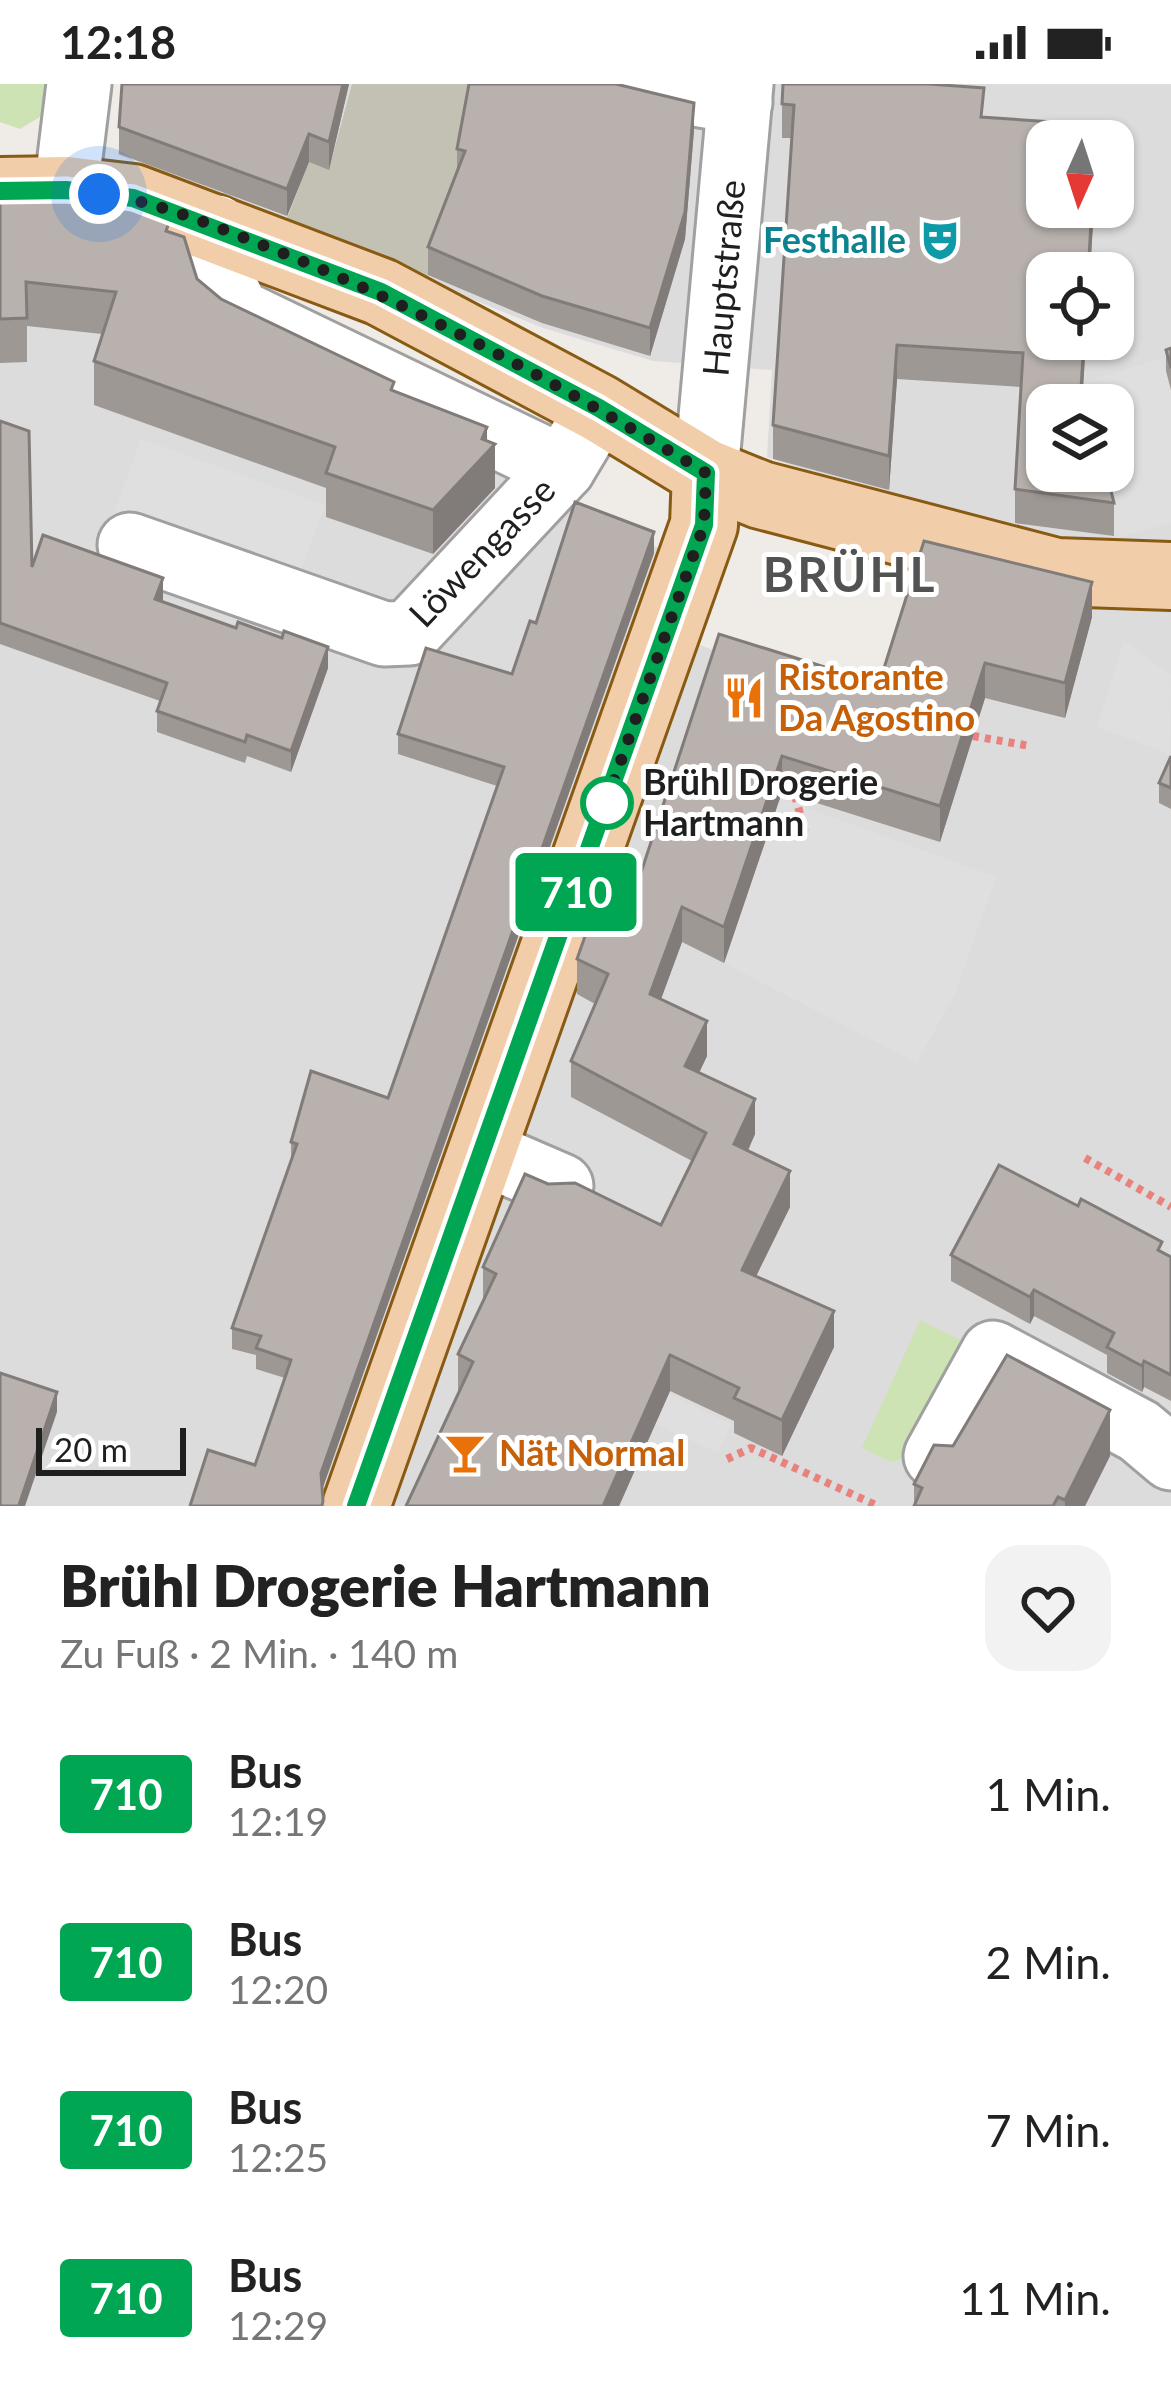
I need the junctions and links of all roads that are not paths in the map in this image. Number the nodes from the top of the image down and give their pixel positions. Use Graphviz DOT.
graph roads {
  1 [pos="79,84"];
  2 [pos="639,84"];
  3 [pos="741,93"];
  4 [pos="66,190"];
  5 [pos="0,191"];
  6 [pos="217,227"];
  7 [pos="599,408"];
  8 [pos="563,468"];
  9 [pos="706,473"];
  10 [pos="130,544"];
  11 [pos="1171,575"];
  12 [pos="484,1154"];
  13 [pos="561,1186"];
  14 [pos="936,1456"];
  15 [pos="1171,1458"];
  16 [pos="356,1506"];
  1 -- 4 [label="street"];
  2 -- 3 [label="street"];
  3 -- 9 [label="street, Hauptstraße"];
  4 -- 5 [label="main road"];
  4 -- 6 [label="main road"];
  6 -- 7 [label="main road"];
  6 -- 8 [label="street"];
  7 -- 8 [label="street, Löwengasse"];
  7 -- 9 [label="main road"];
  8 -- 10 [label="street, Löwengasse"];
  9 -- 11 [label="main road"];
  9 -- 12 [label="main road"];
  12 -- 13 [label="street"];
  12 -- 16 [label="main road"];
  14 -- 15 [label="street"];
}
